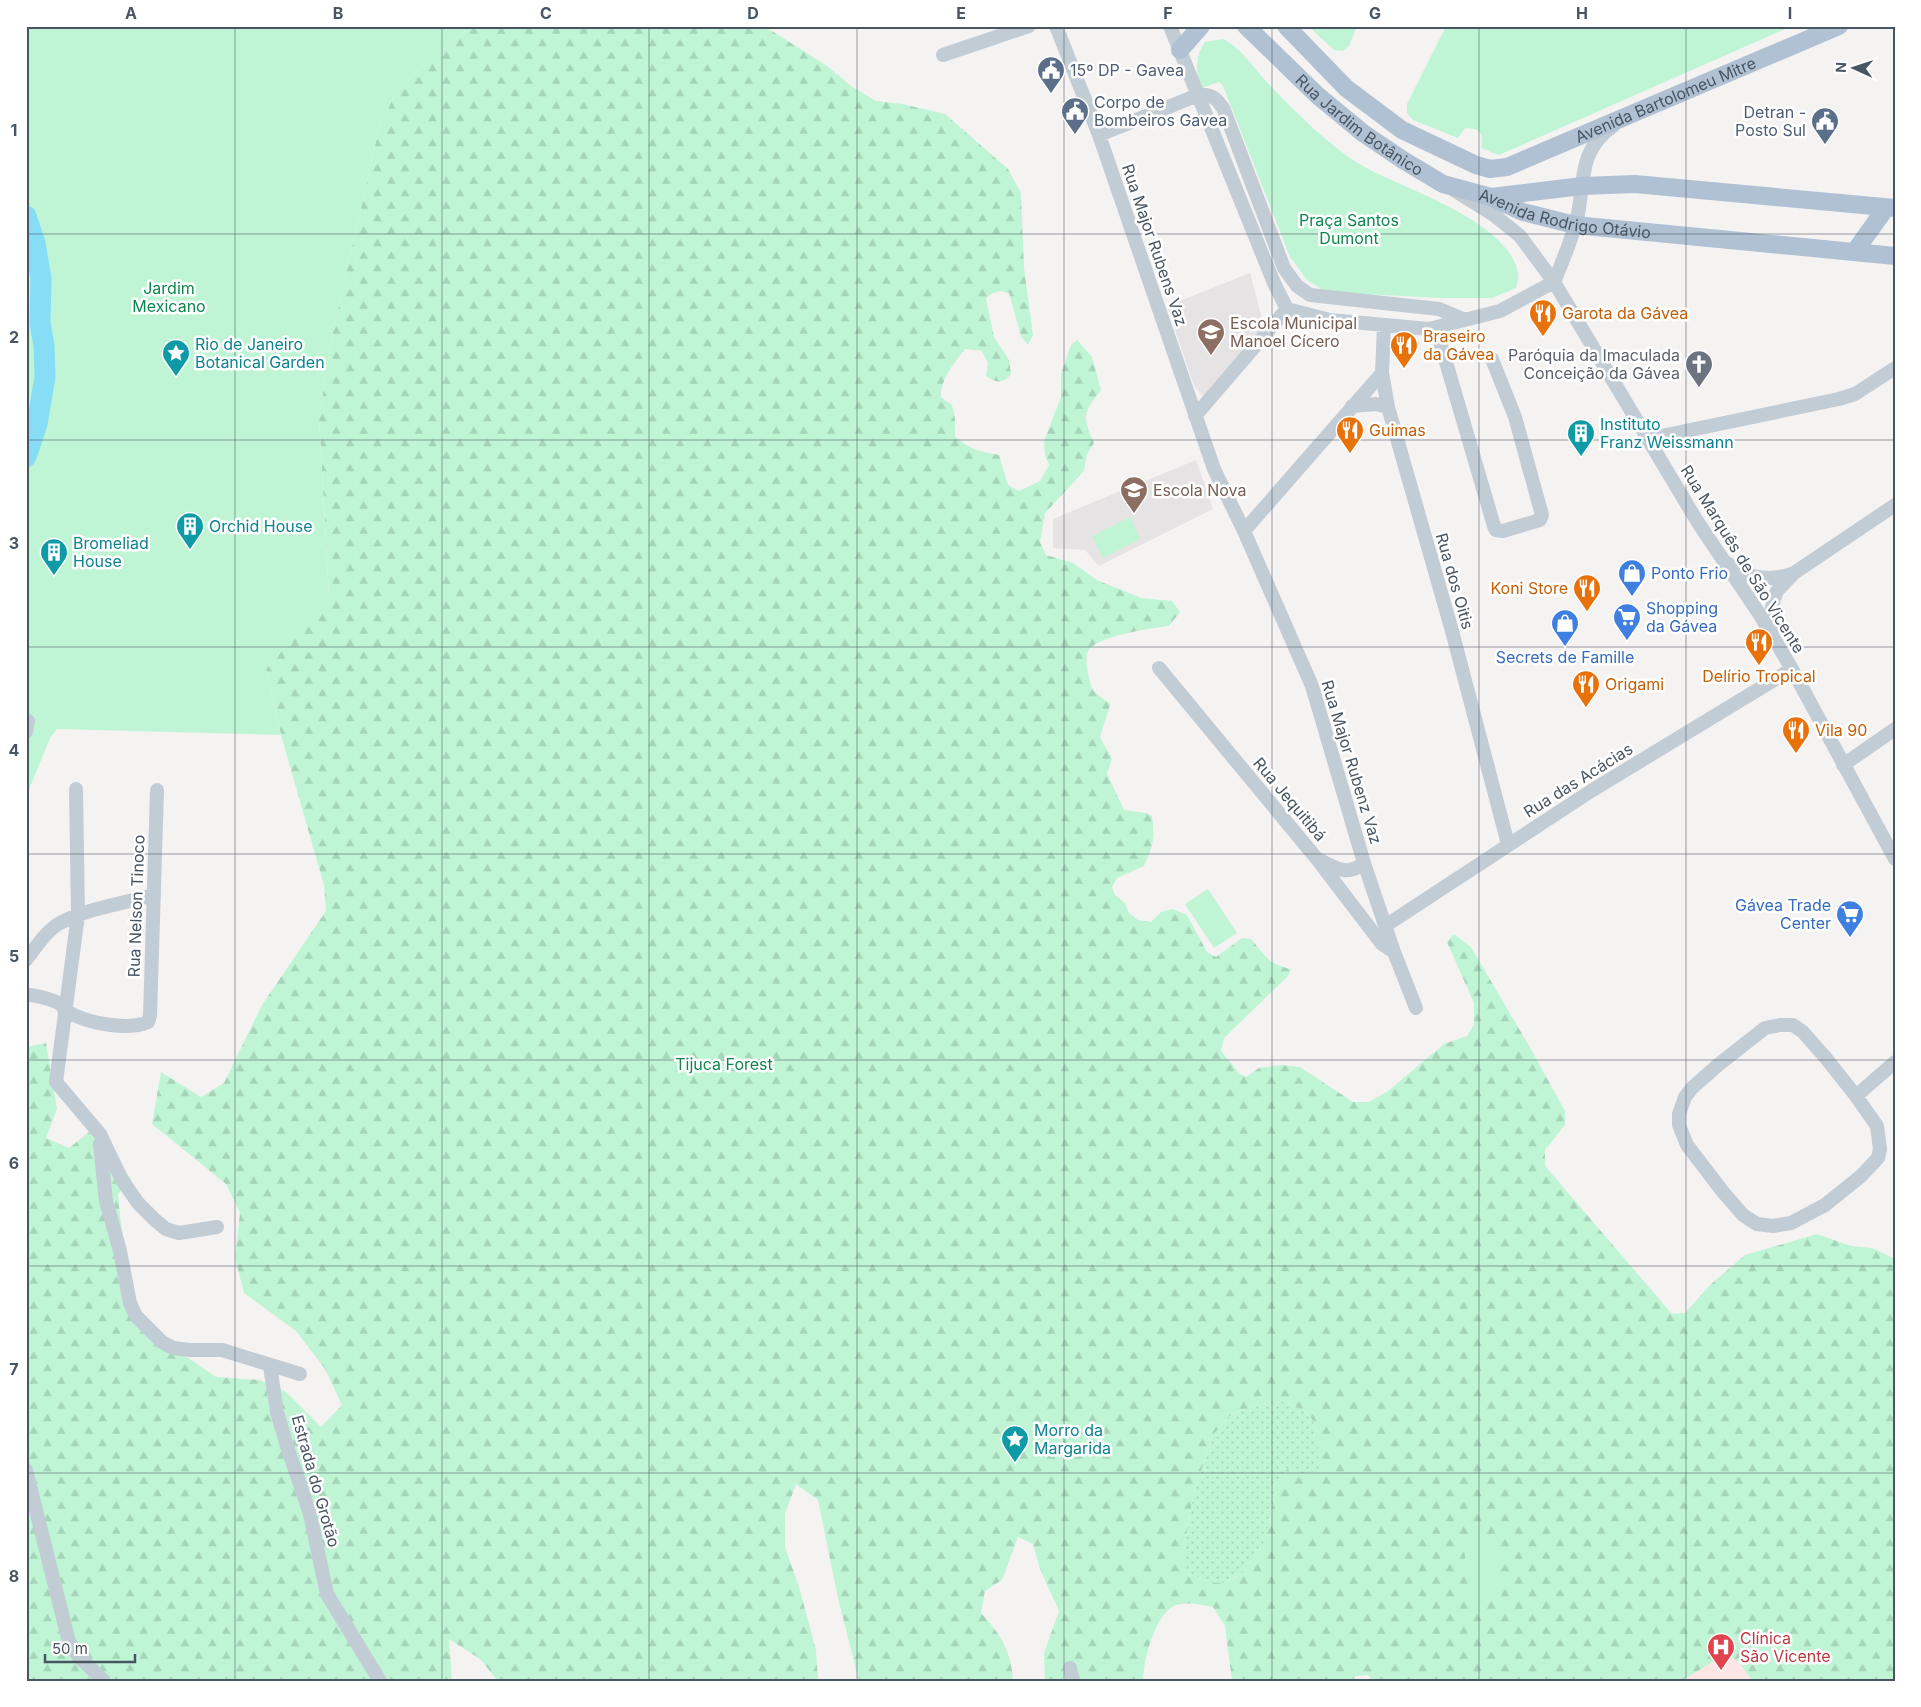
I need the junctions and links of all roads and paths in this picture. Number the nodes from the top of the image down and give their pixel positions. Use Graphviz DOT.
graph roads {
  1 [pos="1029,26"];
  2 [pos="1056,26"];
  3 [pos="1170,26"];
  4 [pos="1201,26"];
  5 [pos="1246,26"];
  6 [pos="1286,26"];
  7 [pos="1839,26"];
  8 [pos="1180,50"];
  9 [pos="943,55"];
  10 [pos="1198,95"];
  11 [pos="1628,115"];
  12 [pos="1099,135"];
  13 [pos="1490,169"];
  14 [pos="1443,184"];
  15 [pos="1582,186"];
  16 [pos="1491,197"];
  17 [pos="1890,208"];
  18 [pos="1575,225"];
  19 [pos="1855,251"];
  20 [pos="1895,256"];
  21 [pos="1554,282"];
  22 [pos="1287,309"];
  23 [pos="1465,320"];
  24 [pos="1384,326"];
  25 [pos="1436,328"];
  26 [pos="1492,359"];
  27 [pos="1895,368"];
  28 [pos="1382,373"];
  29 [pos="1352,406"];
  30 [pos="1388,407"];
  31 [pos="1195,416"];
  32 [pos="1647,439"];
  33 [pos="1895,505"];
  34 [pos="1244,531"];
  35 [pos="1720,556"];
  36 [pos="1794,573"];
  37 [pos="1777,645"];
  38 [pos="1158,668"];
  39 [pos="1792,669"];
  40 [pos="1895,729"];
  41 [pos="1842,765"];
  42 [pos="76,789"];
  43 [pos="158,790"];
  44 [pos="1508,844"];
  45 [pos="1317,859"];
  46 [pos="1895,859"];
  47 [pos="1364,863"];
  48 [pos="154,895"];
  49 [pos="78,915"];
  50 [pos="1385,926"];
  51 [pos="1394,952"];
  52 [pos="26,960"];
  53 [pos="26,994"];
  54 [pos="1416,1008"];
  55 [pos="66,1011"];
  56 [pos="1895,1062"];
  57 [pos="1856,1096"];
  58 [pos="100,1134"];
  59 [pos="217,1227"];
  60 [pos="270,1366"];
  61 [pos="300,1374"];
  62 [pos="26,1470"];
  63 [pos="379,1680"];
  64 [pos="104,1681"];
  1 -- 9 [label="street"];
  2 -- 12 [label="street, Rua Major Rubens Vaz"];
  3 -- 8 [label="street"];
  4 -- 8 [label="main road"];
  5 -- 14 [label="main road, Rua Jardim Botânico"];
  6 -- 13 [label="main road, Rua Jardim Botânico"];
  7 -- 11 [label="main road, Avenida Bartolomeu Mitre"];
  8 -- 10 [label="street"];
  10 -- 12 [label="street"];
  10 -- 22 [label="street"];
  10 -- 23 [label="street"];
  11 -- 13 [label="main road, Avenida Bartolomeu Mitre"];
  11 -- 15 [label="street"];
  12 -- 31 [label="street, Rua Major Rubens Vaz"];
  14 -- 16 [label="main road, Rua Jardim Botânico"];
  14 -- 21 [label="street"];
  15 -- 16 [label="main road, Avenida Rodrigo Otávio"];
  15 -- 17 [label="main road, Avenida Rodrigo Otávio"];
  15 -- 18 [label="street"];
  16 -- 18 [label="main road, Avenida Rodrigo Otávio"];
  17 -- 19 [label="main road"];
  18 -- 19 [label="main road, Avenida Rodrigo Otávio"];
  18 -- 21 [label="street"];
  19 -- 20 [label="main road, Avenida Rodrigo Otávio"];
  21 -- 23 [label="street"];
  21 -- 32 [label="street, Rua Marquês de São Vicente"];
  22 -- 24 [label="street"];
  22 -- 31 [label="street"];
  23 -- 25 [label="street"];
  24 -- 25 [label="street"];
  24 -- 28 [label="street, Rua dos Oitis"];
  25 -- 26 [label="street"];
  27 -- 32 [label="street"];
  28 -- 29 [label="street"];
  28 -- 30 [label="street, Rua dos Oitis"];
  29 -- 30 [label="street"];
  29 -- 34 [label="street"];
  30 -- 44 [label="street, Rua dos Oitis"];
  31 -- 34 [label="street, Rua Major Rubens Vaz"];
  32 -- 35 [label="street, Rua Marquês de São Vicente"];
  33 -- 36 [label="street"];
  34 -- 47 [label="street, Rua Major Rubenz Vaz"];
  35 -- 36 [label="street"];
  35 -- 37 [label="street, Rua Marquês de São Vicente"];
  36 -- 37 [label="street"];
  37 -- 39 [label="street, Rua Marquês de São Vicente"];
  38 -- 45 [label="street, Rua Jequitibá"];
  39 -- 41 [label="street, Rua Marquês de São Vicente"];
  39 -- 44 [label="street, Rua das Acácias"];
  40 -- 41 [label="street"];
  41 -- 46 [label="street, Rua Marquês de São Vicente"];
  42 -- 49 [label="street"];
  43 -- 48 [label="street, Rua Nelson Tinoco"];
  44 -- 50 [label="street, Rua das Acácias"];
  45 -- 47 [label="street"];
  45 -- 51 [label="street, Rua Jequitibá"];
  47 -- 50 [label="street, Rua Major Rubenz Vaz"];
  48 -- 49 [label="street"];
  48 -- 55 [label="street, Rua Nelson Tinoco"];
  49 -- 52 [label="street"];
  49 -- 55 [label="street"];
  50 -- 51 [label="street, Rua Major Rubenz Vaz"];
  51 -- 54 [label="street, Rua Major Rubenz Vaz"];
  53 -- 55 [label="street"];
  55 -- 58 [label="street"];
  56 -- 57 [label="street"];
  57 -- 57 [label="street"];
  58 -- 59 [label="street"];
  58 -- 60 [label="street"];
  60 -- 61 [label="street"];
  60 -- 63 [label="street, Estrada do Grotão"];
  62 -- 64 [label="street"];
}
